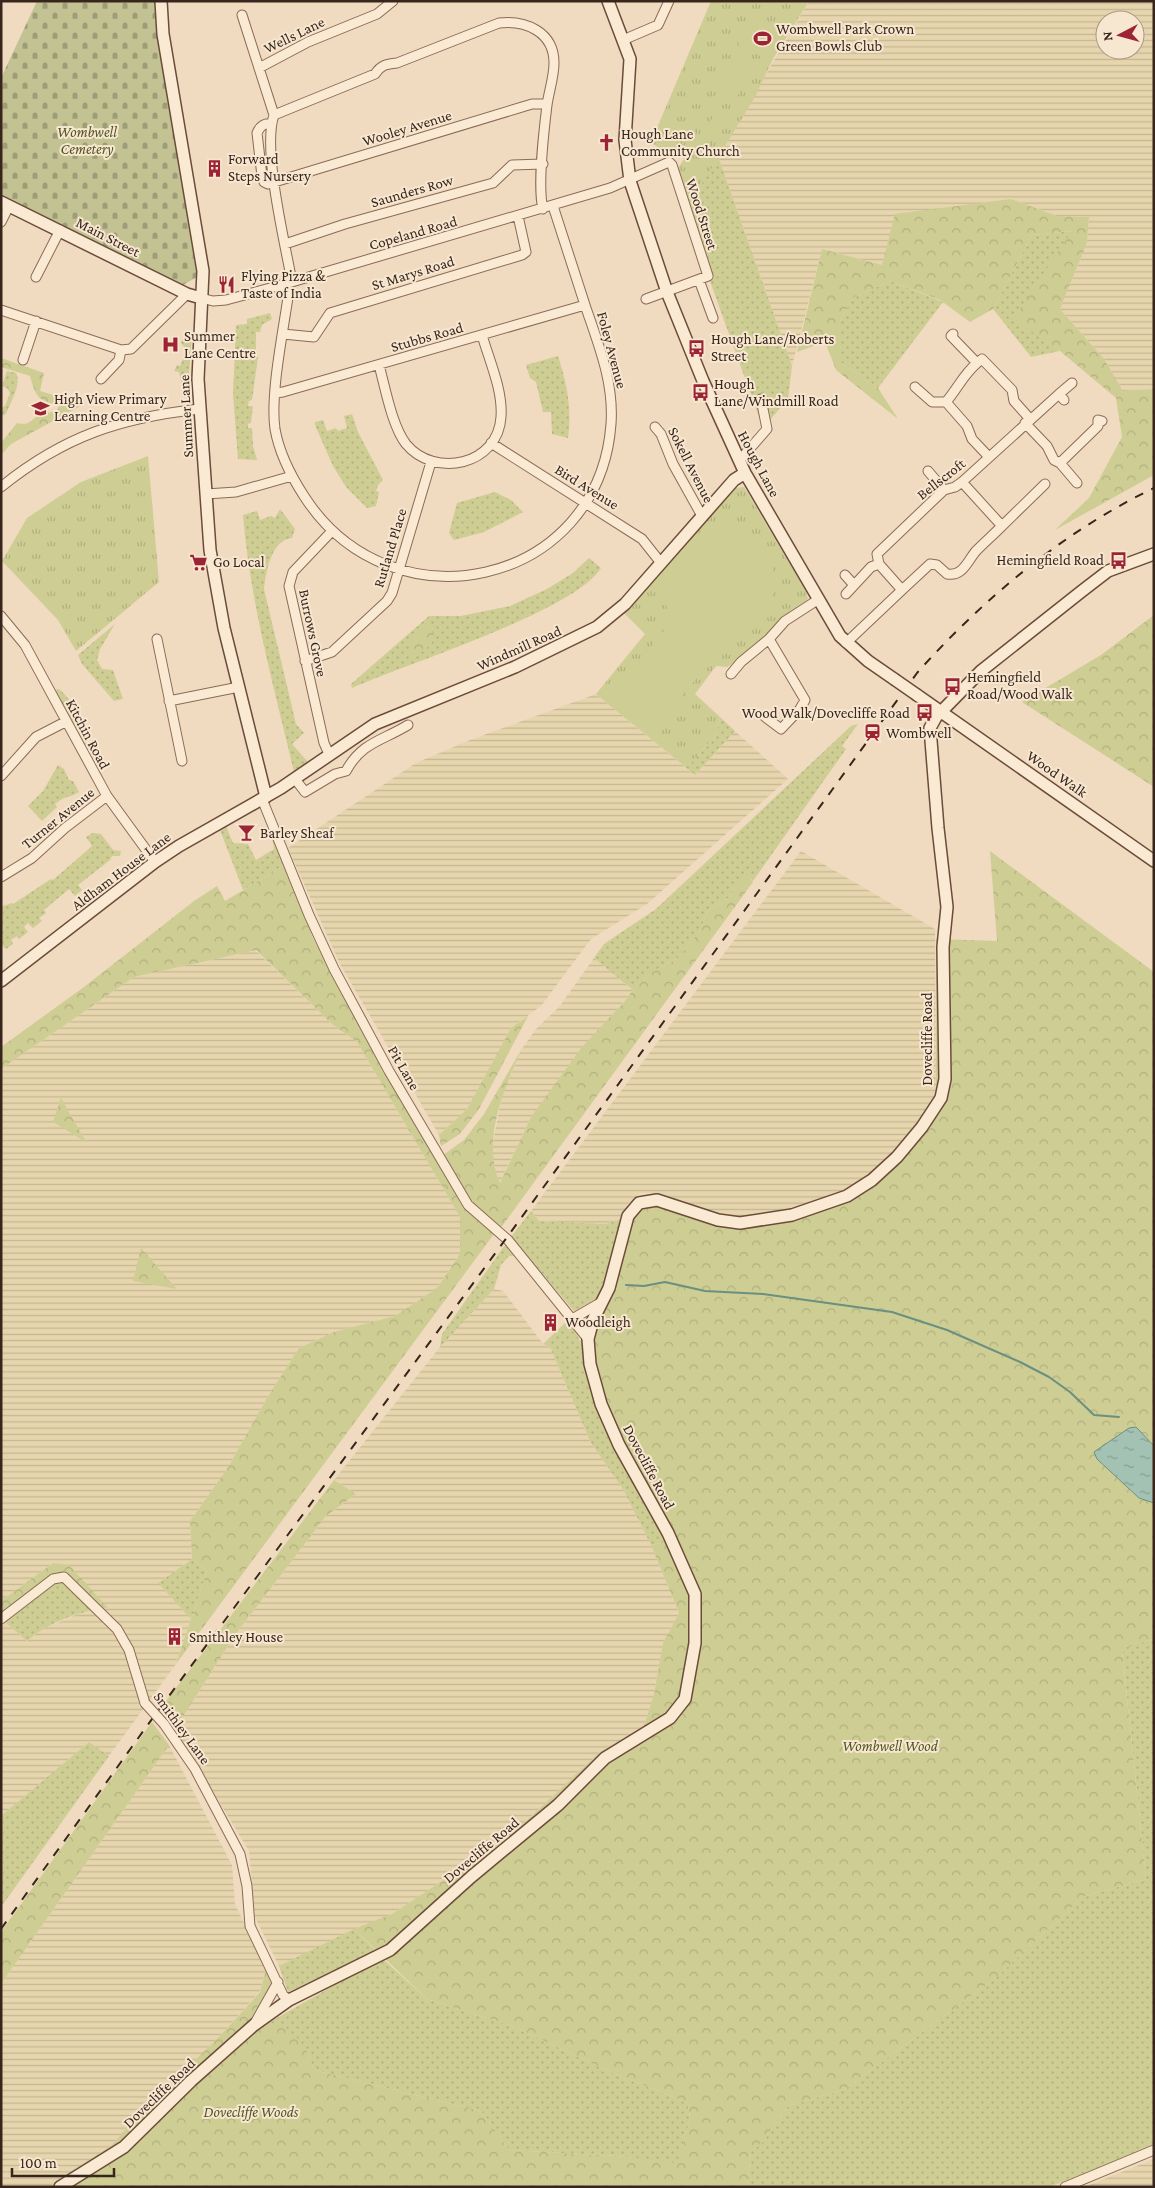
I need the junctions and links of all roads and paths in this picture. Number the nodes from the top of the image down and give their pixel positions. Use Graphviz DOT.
graph roads {
  1 [pos="161,1"];
  2 [pos="393,1"];
  3 [pos="608,1"];
  4 [pos="670,1"];
  5 [pos="242,15"];
  6 [pos="623,40"];
  7 [pos="259,68"];
  8 [pos="547,104"];
  9 [pos="273,119"];
  10 [pos="543,164"];
  11 [pos="630,181"];
  12 [pos="275,182"];
  13 [pos="5,204"];
  14 [pos="553,206"];
  15 [pos="542,209"];
  16 [pos="518,216"];
  17 [pos="1,222"];
  18 [pos="60,230"];
  19 [pos="285,244"];
  20 [pos="36,277"];
  21 [pos="699,280"];
  22 [pos="288,283"];
  23 [pos="667,292"];
  24 [pos="187,294"];
  25 [pos="201,298"];
  26 [pos="646,299"];
  27 [pos="585,305"];
  28 [pos="1,310"];
  29 [pos="713,318"];
  30 [pos="36,322"];
  31 [pos="283,334"];
  32 [pos="954,334"];
  33 [pos="482,335"];
  34 [pos="121,350"];
  35 [pos="23,360"];
  36 [pos="977,363"];
  37 [pos="379,365"];
  38 [pos="101,379"];
  39 [pos="1072,384"];
  40 [pos="915,387"];
  41 [pos="276,392"];
  42 [pos="761,399"];
  43 [pos="946,402"];
  44 [pos="199,408"];
  45 [pos="1028,421"];
  46 [pos="1102,421"];
  47 [pos="655,427"];
  48 [pos="491,443"];
  49 [pos="989,457"];
  50 [pos="738,461"];
  51 [pos="431,462"];
  52 [pos="1060,463"];
  53 [pos="928,471"];
  54 [pos="745,473"];
  55 [pos="292,476"];
  56 [pos="962,482"];
  57 [pos="1077,483"];
  58 [pos="1045,484"];
  59 [pos="1,487"];
  60 [pos="944,490"];
  61 [pos="206,494"];
  62 [pos="585,502"];
  63 [pos="702,516"];
  64 [pos="1002,526"];
  65 [pos="332,531"];
  66 [pos="1154,554"];
  67 [pos="661,563"];
  68 [pos="879,564"];
  69 [pos="398,570"];
  70 [pos="845,575"];
  71 [pos="854,584"];
  72 [pos="902,590"];
  73 [pos="846,594"];
  74 [pos="819,600"];
  75 [pos="1,616"];
  76 [pos="157,639"];
  77 [pos="770,639"];
  78 [pos="846,643"];
  79 [pos="305,661"];
  80 [pos="731,674"];
  81 [pos="238,687"];
  82 [pos="169,702"];
  83 [pos="943,712"];
  84 [pos="764,716"];
  85 [pos="65,722"];
  86 [pos="408,725"];
  87 [pos="329,754"];
  88 [pos="182,761"];
  89 [pos="1,776"];
  90 [pos="295,779"];
  91 [pos="107,796"];
  92 [pos="264,798"];
  93 [pos="1154,861"];
  94 [pos="155,862"];
  95 [pos="1,877"];
  96 [pos="1,981"];
  97 [pos="600,1303"];
  98 [pos="574,1318"];
  99 [pos="588,1339"];
  100 [pos="1,1618"];
  101 [pos="278,1982"];
  102 [pos="289,2000"];
  103 [pos="254,2025"];
  104 [pos="1154,2150"];
  105 [pos="60,2187"];
  106 [pos="1065,2187"];
  1 -- 25 [label="street, Summer Lane"];
  2 -- 7 [label="street, Wells Lane"];
  3 -- 6 [label="street, Hough Lane"];
  4 -- 6 [label="street"];
  5 -- 7 [label="street, Foley Avenue"];
  6 -- 11 [label="street, Hough Lane"];
  7 -- 9 [label="street, Foley Avenue"];
  8 -- 9 [label="street"];
  8 -- 10 [label="street"];
  8 -- 12 [label="street, Wooley Avenue"];
  9 -- 12 [label="street, Foley Avenue"];
  9 -- 12 [label="street"];
  10 -- 15 [label="street"];
  10 -- 19 [label="street, Saunders Row"];
  11 -- 14 [label="street, Copeland Road"];
  11 -- 21 [label="street, Wood Street"];
  11 -- 23 [label="street, Hough Lane"];
  12 -- 19 [label="street, Foley Avenue"];
  13 -- 17 [label="street"];
  13 -- 18 [label="street, Main Street"];
  14 -- 15 [label="street, Copeland Road"];
  14 -- 27 [label="street, Foley Avenue"];
  15 -- 16 [label="street, Copeland Road"];
  16 -- 22 [label="street, Copeland Road"];
  16 -- 31 [label="street, St Marys Road"];
  18 -- 20 [label="street"];
  18 -- 24 [label="street, Main Street"];
  19 -- 22 [label="street, Foley Avenue"];
  21 -- 23 [label="street"];
  21 -- 29 [label="street"];
  22 -- 25 [label="street, Copeland Road"];
  22 -- 31 [label="street, Foley Avenue"];
  23 -- 26 [label="street"];
  23 -- 50 [label="street, Hough Lane"];
  24 -- 25 [label="street, Main Street"];
  24 -- 34 [label="street"];
  25 -- 44 [label="street, Summer Lane"];
  27 -- 33 [label="street, Stubbs Road"];
  27 -- 62 [label="street, Foley Avenue"];
  28 -- 30 [label="street"];
  30 -- 34 [label="street"];
  30 -- 35 [label="street"];
  31 -- 41 [label="street, Foley Avenue"];
  32 -- 36 [label="street"];
  33 -- 37 [label="street, Stubbs Road"];
  33 -- 48 [label="street"];
  34 -- 38 [label="street"];
  36 -- 43 [label="street"];
  36 -- 45 [label="street"];
  37 -- 41 [label="street, Stubbs Road"];
  37 -- 51 [label="street"];
  39 -- 45 [label="street, Bellscroft"];
  40 -- 43 [label="street"];
  41 -- 55 [label="street, Foley Avenue"];
  42 -- 50 [label="street"];
  43 -- 49 [label="street"];
  44 -- 59 [label="street"];
  44 -- 61 [label="street, Summer Lane"];
  45 -- 49 [label="street, Bellscroft"];
  45 -- 52 [label="street"];
  46 -- 52 [label="street"];
  47 -- 63 [label="street, Sokell Avenue"];
  48 -- 51 [label="street"];
  48 -- 62 [label="street, Bird Avenue"];
  49 -- 56 [label="street, Bellscroft"];
  50 -- 54 [label="street, Hough Lane"];
  51 -- 69 [label="street, Rutland Place"];
  52 -- 57 [label="street"];
  53 -- 60 [label="street"];
  54 -- 63 [label="street, Windmill Road"];
  54 -- 74 [label="street, Hough Lane"];
  55 -- 61 [label="street"];
  55 -- 65 [label="street, Foley Avenue"];
  56 -- 60 [label="street, Bellscroft"];
  56 -- 64 [label="street"];
  58 -- 64 [label="street"];
  60 -- 68 [label="street, Bellscroft"];
  61 -- 81 [label="street, Summer Lane"];
  62 -- 67 [label="street, Bird Avenue"];
  62 -- 69 [label="street, Foley Avenue"];
  63 -- 67 [label="street, Windmill Road"];
  64 -- 72 [label="street"];
  65 -- 69 [label="street, Foley Avenue"];
  65 -- 79 [label="street, Burrows Grove"];
  66 -- 83 [label="street"];
  67 -- 87 [label="street, Windmill Road"];
  68 -- 71 [label="street"];
  68 -- 72 [label="street"];
  69 -- 79 [label="street, Rutland Place"];
  70 -- 71 [label="street"];
  71 -- 73 [label="street"];
  72 -- 78 [label="street"];
  74 -- 77 [label="street"];
  74 -- 78 [label="street, Hough Lane"];
  75 -- 85 [label="street, Kitchin Road"];
  76 -- 82 [label="street"];
  77 -- 80 [label="street"];
  77 -- 84 [label="street"];
  78 -- 83 [label="street, Hough Lane, bridge"];
  79 -- 87 [label="street, Burrows Grove"];
  81 -- 82 [label="street"];
  81 -- 92 [label="street, Summer Lane"];
  82 -- 88 [label="street"];
  83 -- 93 [label="street, Wood Walk"];
  83 -- 97 [label="street, Dovecliffe Road"];
  85 -- 89 [label="street"];
  85 -- 91 [label="street, Kitchin Road"];
  86 -- 90 [label="street"];
  87 -- 90 [label="street, Windmill Road"];
  90 -- 92 [label="street, Windmill Road"];
  91 -- 94 [label="street, Kitchin Road"];
  91 -- 95 [label="street, Turner Avenue"];
  92 -- 94 [label="street, Aldham House Lane"];
  92 -- 98 [label="street, Pit Lane"];
  94 -- 96 [label="street, Aldham House Lane"];
  97 -- 98 [label="street"];
  97 -- 99 [label="street, Dovecliffe Road"];
  98 -- 99 [label="street, Pit Lane"];
  99 -- 102 [label="street, Dovecliffe Road"];
  100 -- 101 [label="street, Smithley Lane, bridge"];
  101 -- 102 [label="street, Smithley Lane"];
  101 -- 103 [label="street"];
  102 -- 103 [label="street, Dovecliffe Road"];
  103 -- 105 [label="street, Dovecliffe Road"];
  104 -- 106 [label="street"];
}
